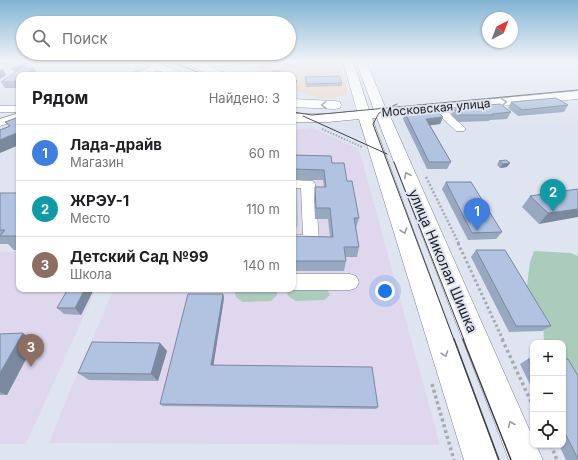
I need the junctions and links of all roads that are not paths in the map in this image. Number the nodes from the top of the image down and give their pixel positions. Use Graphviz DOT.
graph roads {
  1 [pos="361,82"];
  2 [pos="368,82"];
  3 [pos="578,84"];
  4 [pos="578,95"];
  5 [pos="414,98"];
  6 [pos="296,103"];
  7 [pos="375,106"];
  8 [pos="438,108"];
  9 [pos="0,109"];
  10 [pos="16,110"];
  11 [pos="16,117"];
  12 [pos="296,118"];
  13 [pos="0,123"];
  14 [pos="460,129"];
  15 [pos="296,184"];
  16 [pos="296,241"];
  17 [pos="296,282"];
  18 [pos="350,282"];
  19 [pos="481,460"];
  20 [pos="526,460"];
  1 -- 7 [label="main road, улица Николая Шишка"];
  2 -- 7 [label="main road, улица Николая Шишка"];
  3 -- 5 [label="main road, Московская улица"];
  8 -- 4 [label="main road, Московская улица, one-way"];
  7 -- 6 [label="main road, Московская улица, one-way"];
  7 -- 8 [label="main road, Московская улица"];
  7 -- 12 [label="main road, Московская улица"];
  7 -- 19 [label="main road, улица Николая Шишка, one-way"];
  20 -- 7 [label="main road, улица Николая Шишка, one-way"];
  8 -- 14 [label="street"];
  9 -- 10 [label="street"];
  11 -- 13 [label="street"];
  15 -- 16 [label="street"];
  17 -- 18 [label="street"];
}
